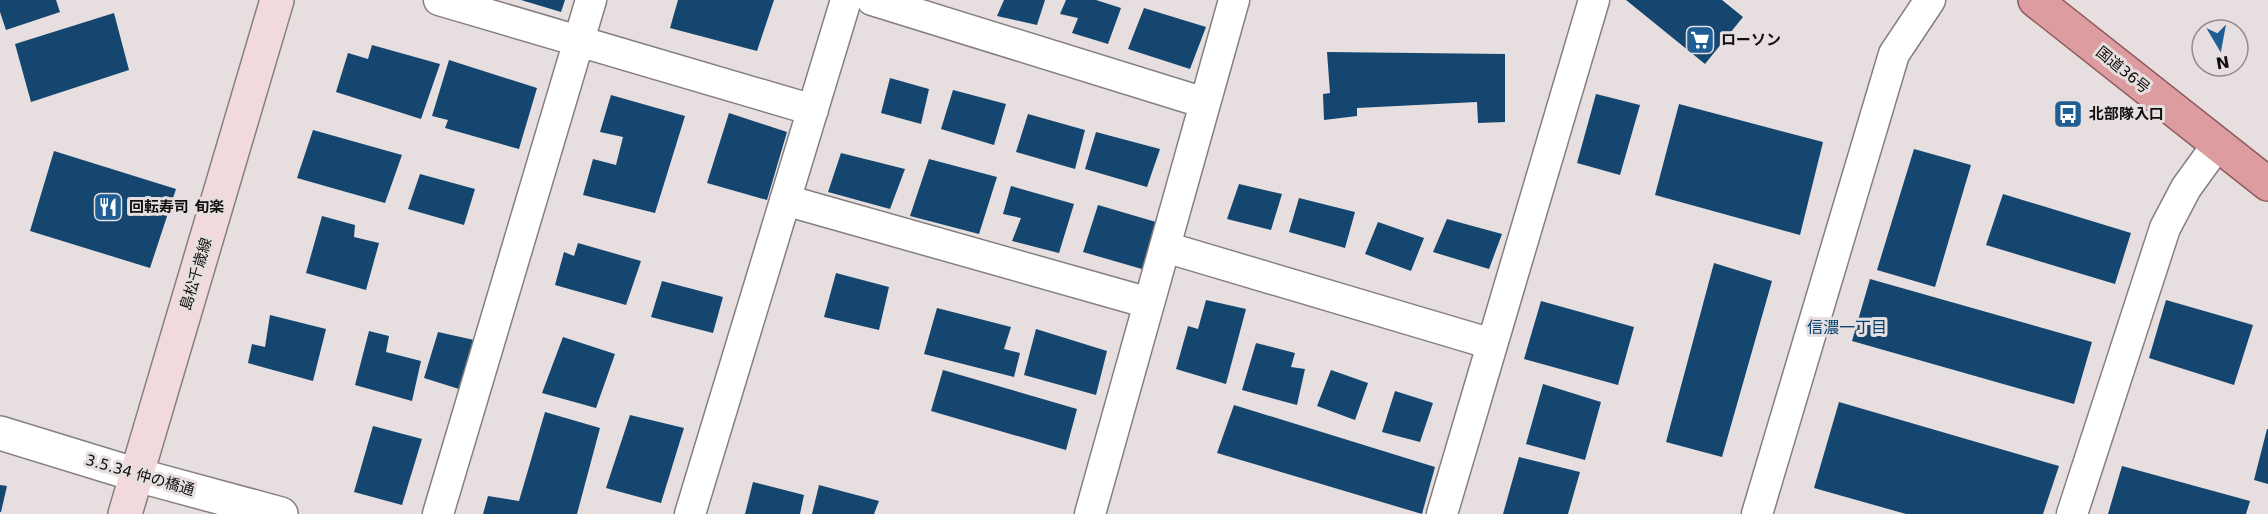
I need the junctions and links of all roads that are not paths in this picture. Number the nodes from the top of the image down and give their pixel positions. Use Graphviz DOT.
graph roads {
  1 [pos="278,0"];
  2 [pos="439,0"];
  3 [pos="591,0"];
  4 [pos="846,0"];
  5 [pos="872,0"];
  6 [pos="1234,0"];
  7 [pos="1594,0"];
  8 [pos="1930,0"];
  9 [pos="2035,0"];
  10 [pos="578,40"];
  11 [pos="1205,103"];
  12 [pos="813,110"];
  13 [pos="2217,146"];
  14 [pos="2268,184"];
  15 [pos="785,200"];
  16 [pos="1165,247"];
  17 [pos="1149,303"];
  18 [pos="1492,344"];
  19 [pos="0,433"];
  20 [pos="137,475"];
  21 [pos="125,514"];
  22 [pos="281,514"];
  23 [pos="438,514"];
  24 [pos="690,514"];
  25 [pos="1090,514"];
  26 [pos="1442,514"];
  27 [pos="1757,514"];
  28 [pos="2072,514"];
  1 -- 20 [label="main road, 島松千歳線"];
  2 -- 10 [label="street"];
  3 -- 10 [label="street"];
  4 -- 12 [label="street"];
  5 -- 11 [label="street"];
  6 -- 11 [label="street"];
  7 -- 18 [label="street"];
  8 -- 27 [label="street"];
  9 -- 13 [label="highway, 国道36号"];
  10 -- 12 [label="street"];
  10 -- 23 [label="street"];
  11 -- 16 [label="street"];
  12 -- 15 [label="street"];
  13 -- 14 [label="highway, 国道36号"];
  13 -- 28 [label="street"];
  15 -- 17 [label="street"];
  15 -- 24 [label="street"];
  16 -- 17 [label="street"];
  16 -- 18 [label="street"];
  17 -- 25 [label="street"];
  18 -- 26 [label="street"];
  19 -- 20 [label="street, 3.5.34 仲の橋通"];
  20 -- 21 [label="main road, 島松千歳線"];
  20 -- 22 [label="street, 3.5.34 仲の橋通"];
}
